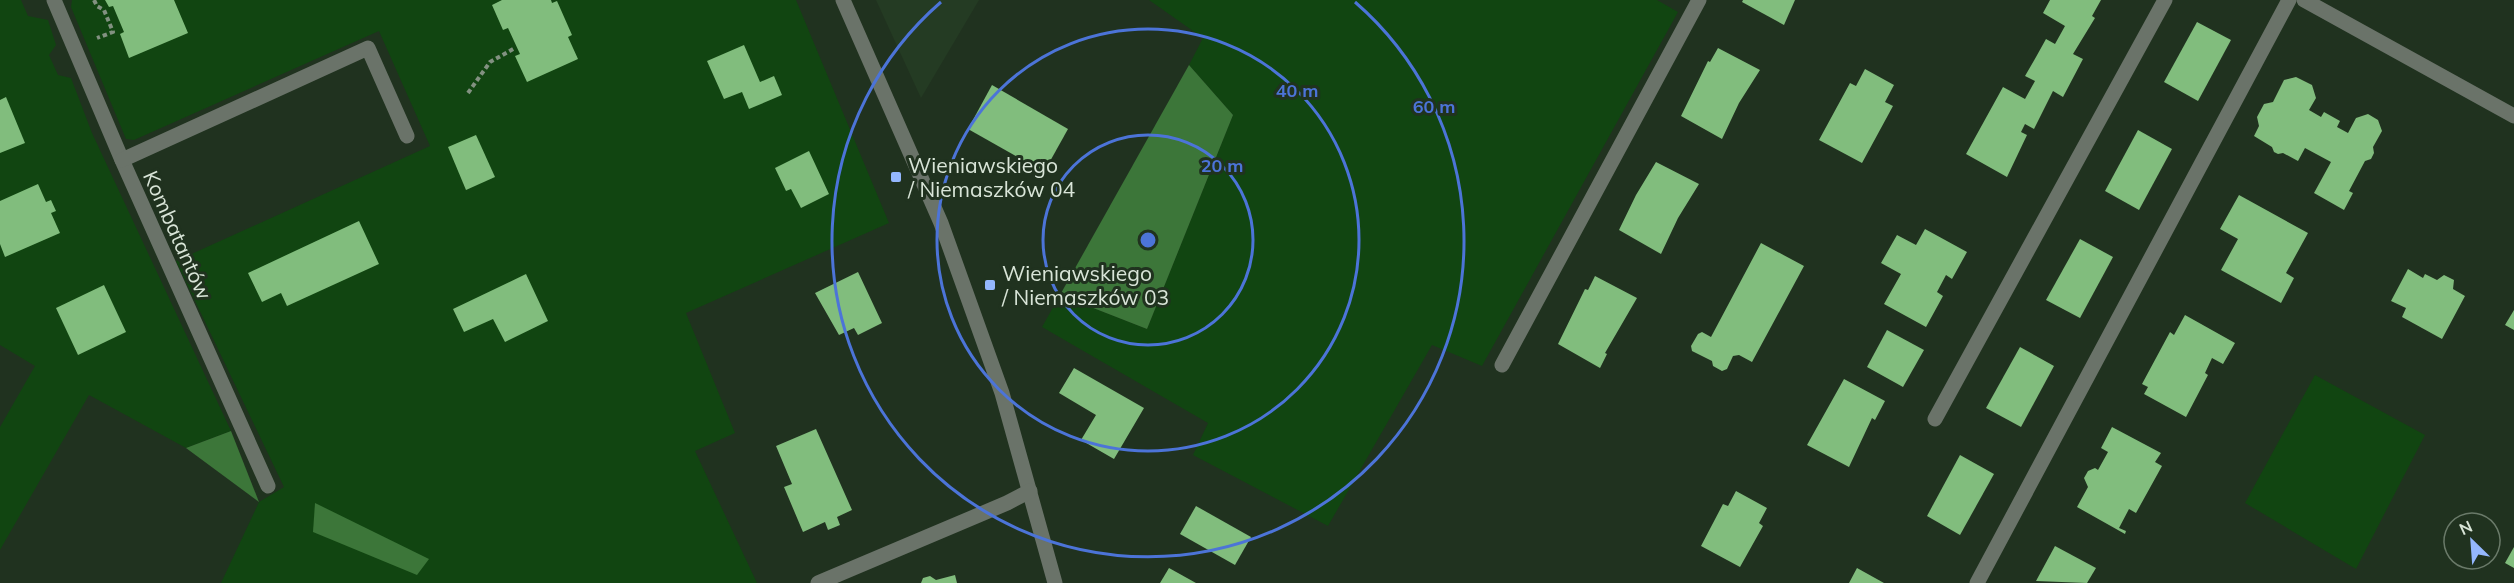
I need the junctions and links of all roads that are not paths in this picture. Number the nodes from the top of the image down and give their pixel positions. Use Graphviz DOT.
graph roads {
  1 [pos="54,0"];
  2 [pos="843,0"];
  3 [pos="1699,0"];
  4 [pos="2165,0"];
  5 [pos="2289,0"];
  6 [pos="2304,0"];
  7 [pos="2514,116"];
  8 [pos="407,136"];
  9 [pos="122,160"];
  10 [pos="1502,365"];
  11 [pos="1935,419"];
  12 [pos="267,486"];
  13 [pos="1030,491"];
  14 [pos="818,583"];
  15 [pos="1055,583"];
  16 [pos="1977,583"];
  1 -- 9 [label="street, Kombatantów"];
  2 -- 13 [label="street"];
  3 -- 10 [label="street"];
  4 -- 11 [label="street"];
  5 -- 16 [label="street"];
  6 -- 7 [label="street"];
  8 -- 9 [label="street"];
  9 -- 12 [label="street, Kombatantów"];
  13 -- 14 [label="street"];
  13 -- 15 [label="street"];
}
